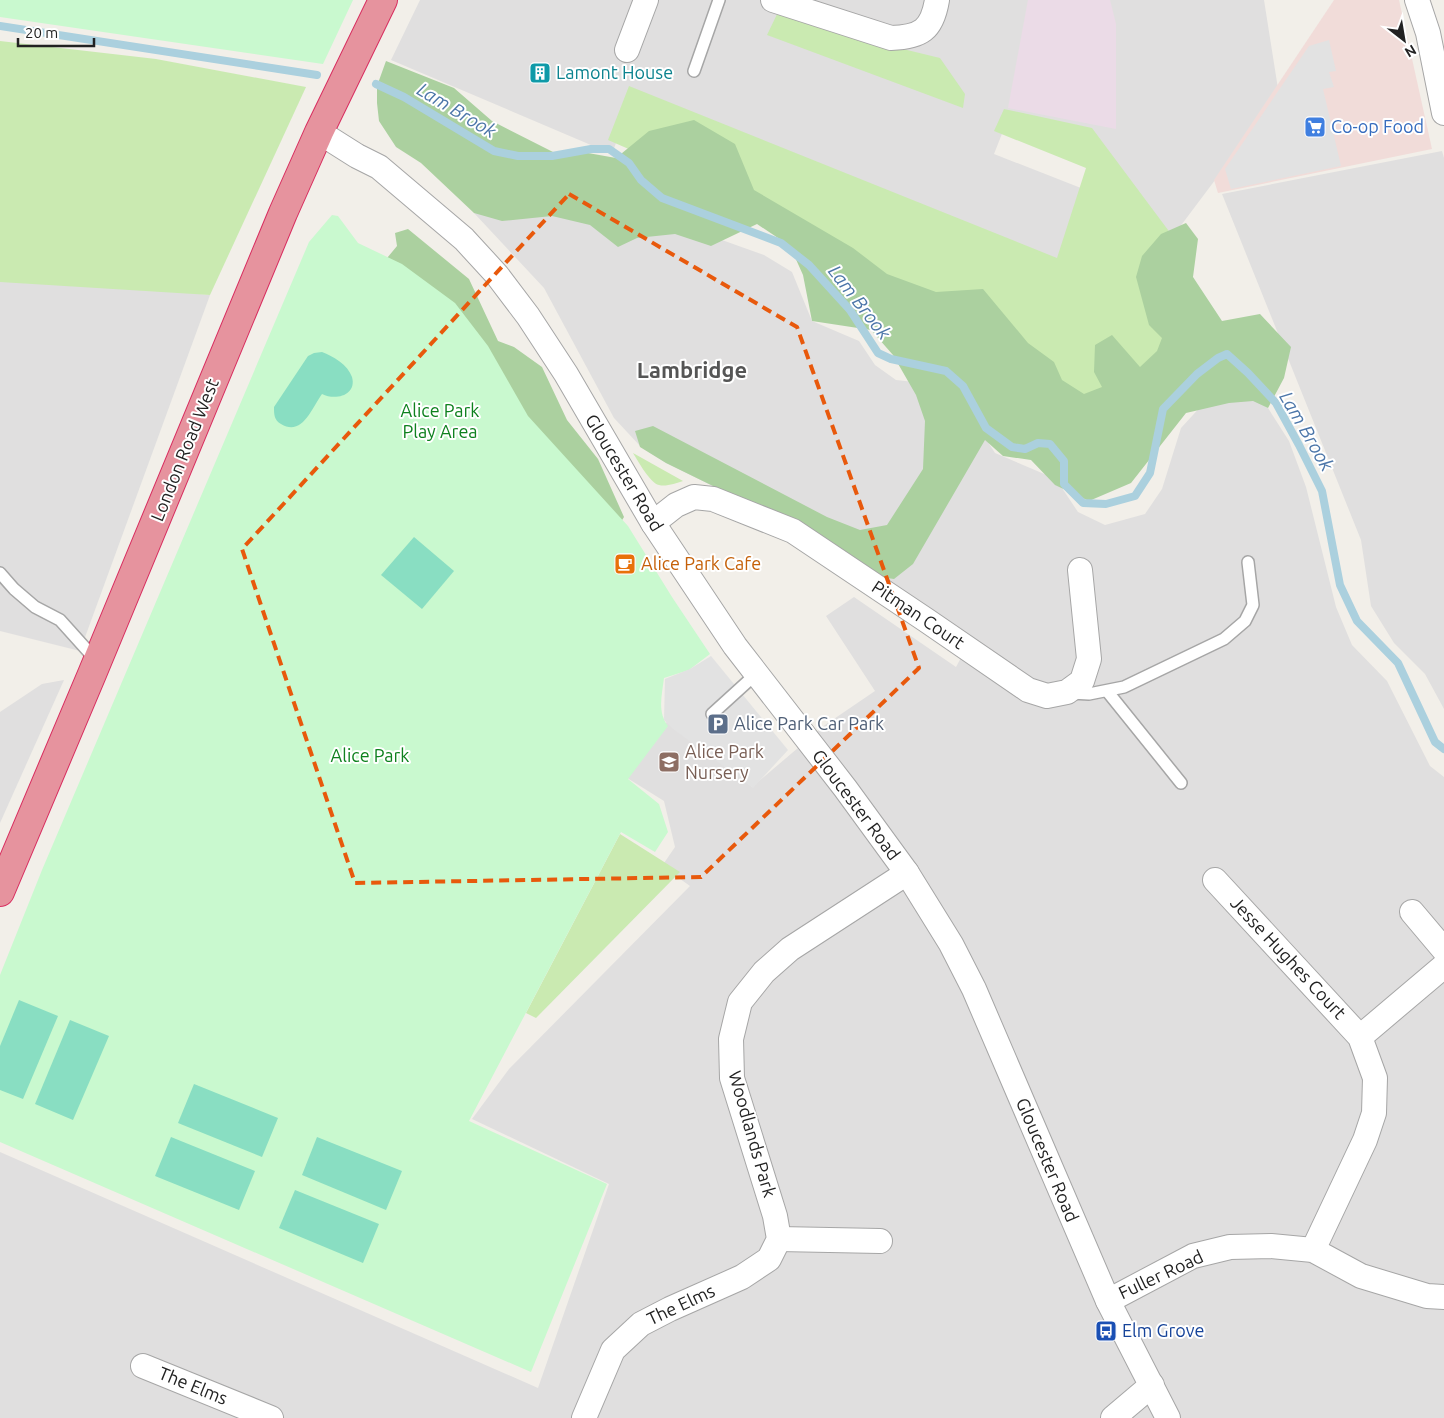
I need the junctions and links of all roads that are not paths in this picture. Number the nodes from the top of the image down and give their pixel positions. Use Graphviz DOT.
graph roads {
  1 [pos="646,0"];
  2 [pos="719,0"];
  3 [pos="773,0"];
  4 [pos="937,0"];
  5 [pos="1417,0"];
  6 [pos="380,6"];
  7 [pos="627,50"];
  8 [pos="694,71"];
  9 [pos="1444,114"];
  10 [pos="319,132"];
  11 [pos="653,523"];
  12 [pos="1248,562"];
  13 [pos="1080,570"];
  14 [pos="0,573"];
  15 [pos="98,661"];
  16 [pos="756,674"];
  17 [pos="1107,691"];
  18 [pos="1067,692"];
  19 [pos="712,714"];
  20 [pos="1181,783"];
  21 [pos="907,873"];
  22 [pos="1215,880"];
  23 [pos="0,892"];
  24 [pos="1412,912"];
  25 [pos="1444,950"];
  26 [pos="1444,966"];
  27 [pos="1360,1037"];
  28 [pos="778,1239"];
  29 [pos="880,1241"];
  30 [pos="1313,1250"];
  31 [pos="1444,1297"];
  32 [pos="1108,1301"];
  33 [pos="143,1366"];
  34 [pos="1152,1385"];
  35 [pos="271,1418"];
  36 [pos="584,1418"];
  37 [pos="1113,1418"];
  38 [pos="1168,1418"];
  1 -- 7 [label="street"];
  2 -- 8 [label="lane"];
  3 -- 4 [label="street"];
  5 -- 9 [label="street"];
  6 -- 10 [label="highway, London Road West"];
  10 -- 11 [label="street, Gloucester Road"];
  10 -- 15 [label="highway, London Road West"];
  11 -- 16 [label="street, Gloucester Road"];
  11 -- 18 [label="street, Pitman Court"];
  12 -- 17 [label="lane"];
  13 -- 18 [label="street"];
  14 -- 15 [label="lane"];
  15 -- 23 [label="highway, London Road West"];
  16 -- 19 [label="lane"];
  16 -- 21 [label="street, Gloucester Road"];
  17 -- 18 [label="lane"];
  17 -- 20 [label="lane"];
  21 -- 28 [label="street, Woodlands Park"];
  21 -- 32 [label="street, Gloucester Road"];
  22 -- 27 [label="street, Jesse Hughes Court"];
  24 -- 25 [label="street"];
  26 -- 27 [label="street"];
  27 -- 30 [label="street, Jesse Hughes Court"];
  28 -- 29 [label="street"];
  28 -- 36 [label="street, The Elms"];
  30 -- 31 [label="street, Fuller Road"];
  30 -- 32 [label="street, Fuller Road"];
  32 -- 34 [label="street, Gloucester Road"];
  33 -- 35 [label="street, The Elms"];
  34 -- 37 [label="street"];
  34 -- 38 [label="street, Gloucester Road"];
}
